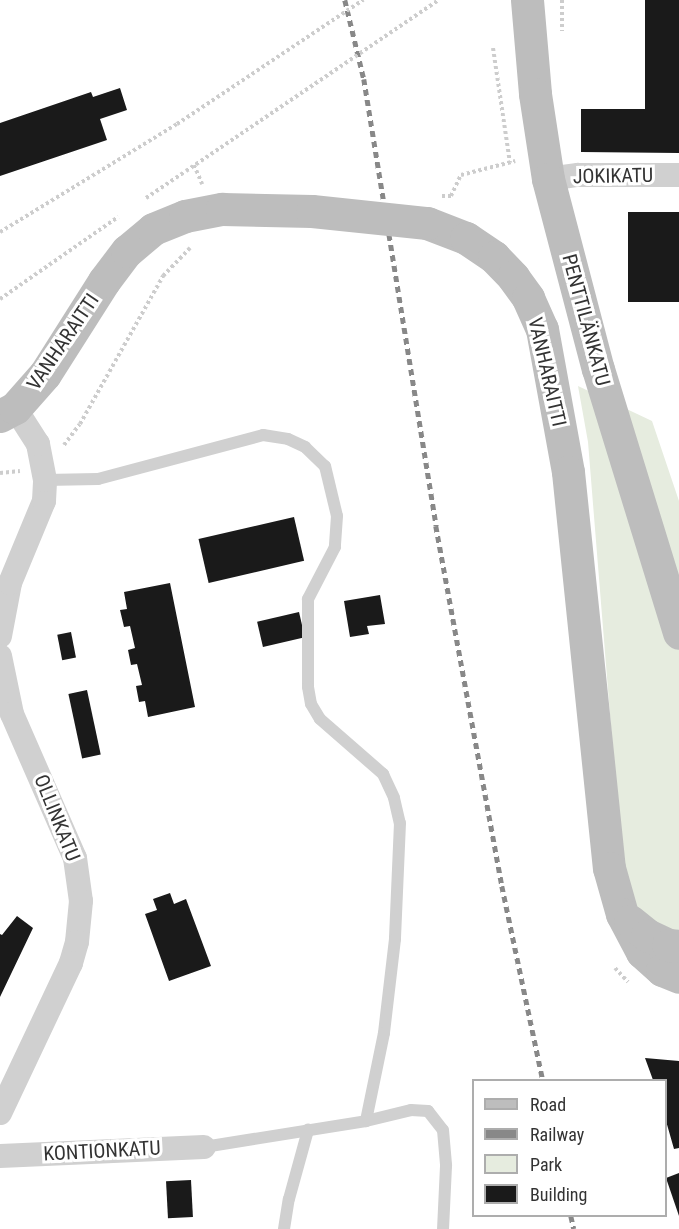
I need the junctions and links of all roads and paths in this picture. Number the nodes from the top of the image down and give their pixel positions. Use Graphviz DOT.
graph roads {
  1 [pos="363,0"];
  2 [pos="439,0"];
  3 [pos="527,0"];
  4 [pos="493,48"];
  5 [pos="194,165"];
  6 [pos="679,175"];
  7 [pos="548,179"];
  8 [pos="451,196"];
  9 [pos="215,197"];
  10 [pos="138,203"];
  11 [pos="119,216"];
  12 [pos="0,232"];
  13 [pos="200,244"];
  14 [pos="0,299"];
  15 [pos="7,412"];
  16 [pos="44,472"];
  17 [pos="0,473"];
  18 [pos="679,633"];
  19 [pos="0,636"];
  20 [pos="0,656"];
  21 [pos="3,693"];
  22 [pos="622,914"];
  23 [pos="679,946"];
  24 [pos="679,977"];
  25 [pos="0,1113"];
  26 [pos="366,1121"];
  27 [pos="308,1130"];
  28 [pos="204,1146"];
  29 [pos="0,1156"];
  30 [pos="284,1229"];
  31 [pos="443,1229"];
  1 -- 12 [label="path, bridge"];
  2 -- 5 [label="path, bridge"];
  3 -- 7 [label="street, PENTTILÄNKATU"];
  4 -- 8 [label="path"];
  5 -- 9 [label="path"];
  5 -- 10 [label="path, bridge"];
  6 -- 7 [label="street, JOKIKATU"];
  7 -- 18 [label="street, PENTTILÄNKATU"];
  9 -- 15 [label="street, VANHARAITTI"];
  9 -- 22 [label="street, VANHARAITTI, bridge"];
  11 -- 14 [label="path"];
  13 -- 16 [label="path"];
  15 -- 16 [label="street"];
  16 -- 17 [label="path"];
  16 -- 19 [label="street"];
  16 -- 26 [label="lane"];
  20 -- 21 [label="street, OLLINKATU"];
  21 -- 25 [label="street, OLLINKATU"];
  22 -- 23 [label="street"];
  22 -- 24 [label="street, VANHARAITTI"];
  26 -- 27 [label="lane"];
  26 -- 31 [label="lane"];
  27 -- 28 [label="lane"];
  27 -- 30 [label="lane"];
  28 -- 29 [label="street, KONTIONKATU"];
}
